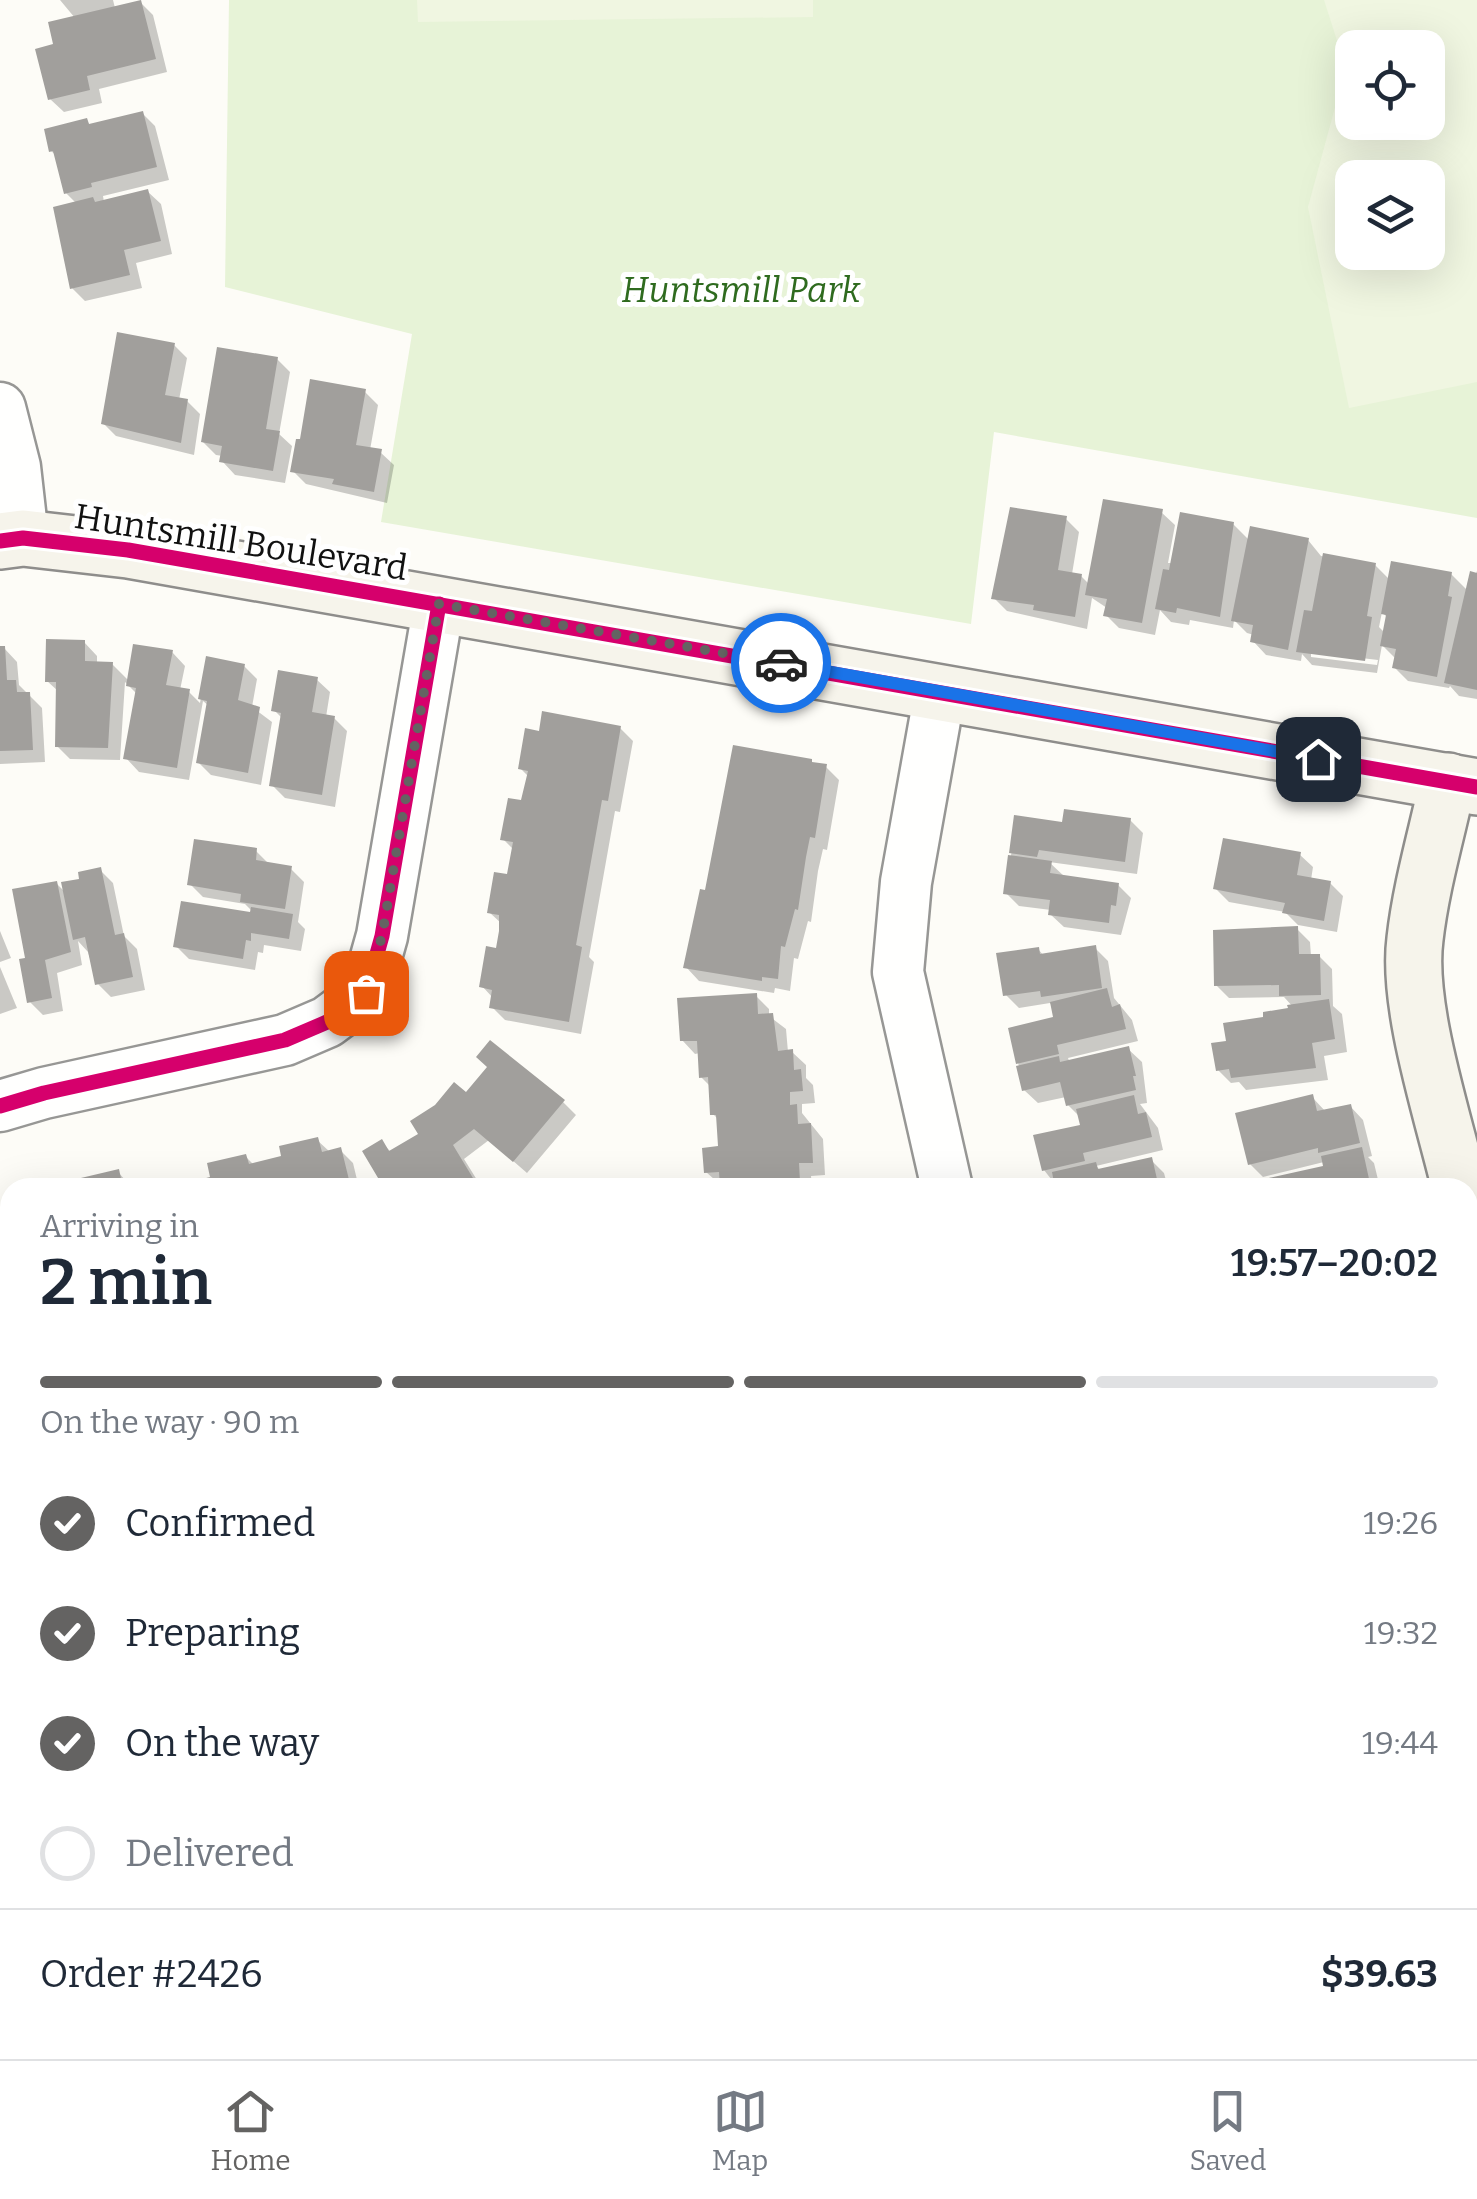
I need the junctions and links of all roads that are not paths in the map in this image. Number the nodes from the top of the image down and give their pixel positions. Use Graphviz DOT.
graph roads {
  1 [pos="0,408"];
  2 [pos="11,540"];
  3 [pos="439,604"];
  4 [pos="940,692"];
  5 [pos="1462,784"];
  6 [pos="0,1106"];
  7 [pos="944,1178"];
  8 [pos="1458,1178"];
  1 -- 2 [label="street"];
  2 -- 3 [label="street, Huntsmill Boulevard"];
  3 -- 4 [label="street, Huntsmill Boulevard"];
  3 -- 6 [label="street"];
  4 -- 5 [label="street, Huntsmill Boulevard"];
  4 -- 7 [label="street"];
  5 -- 8 [label="street"];
}
